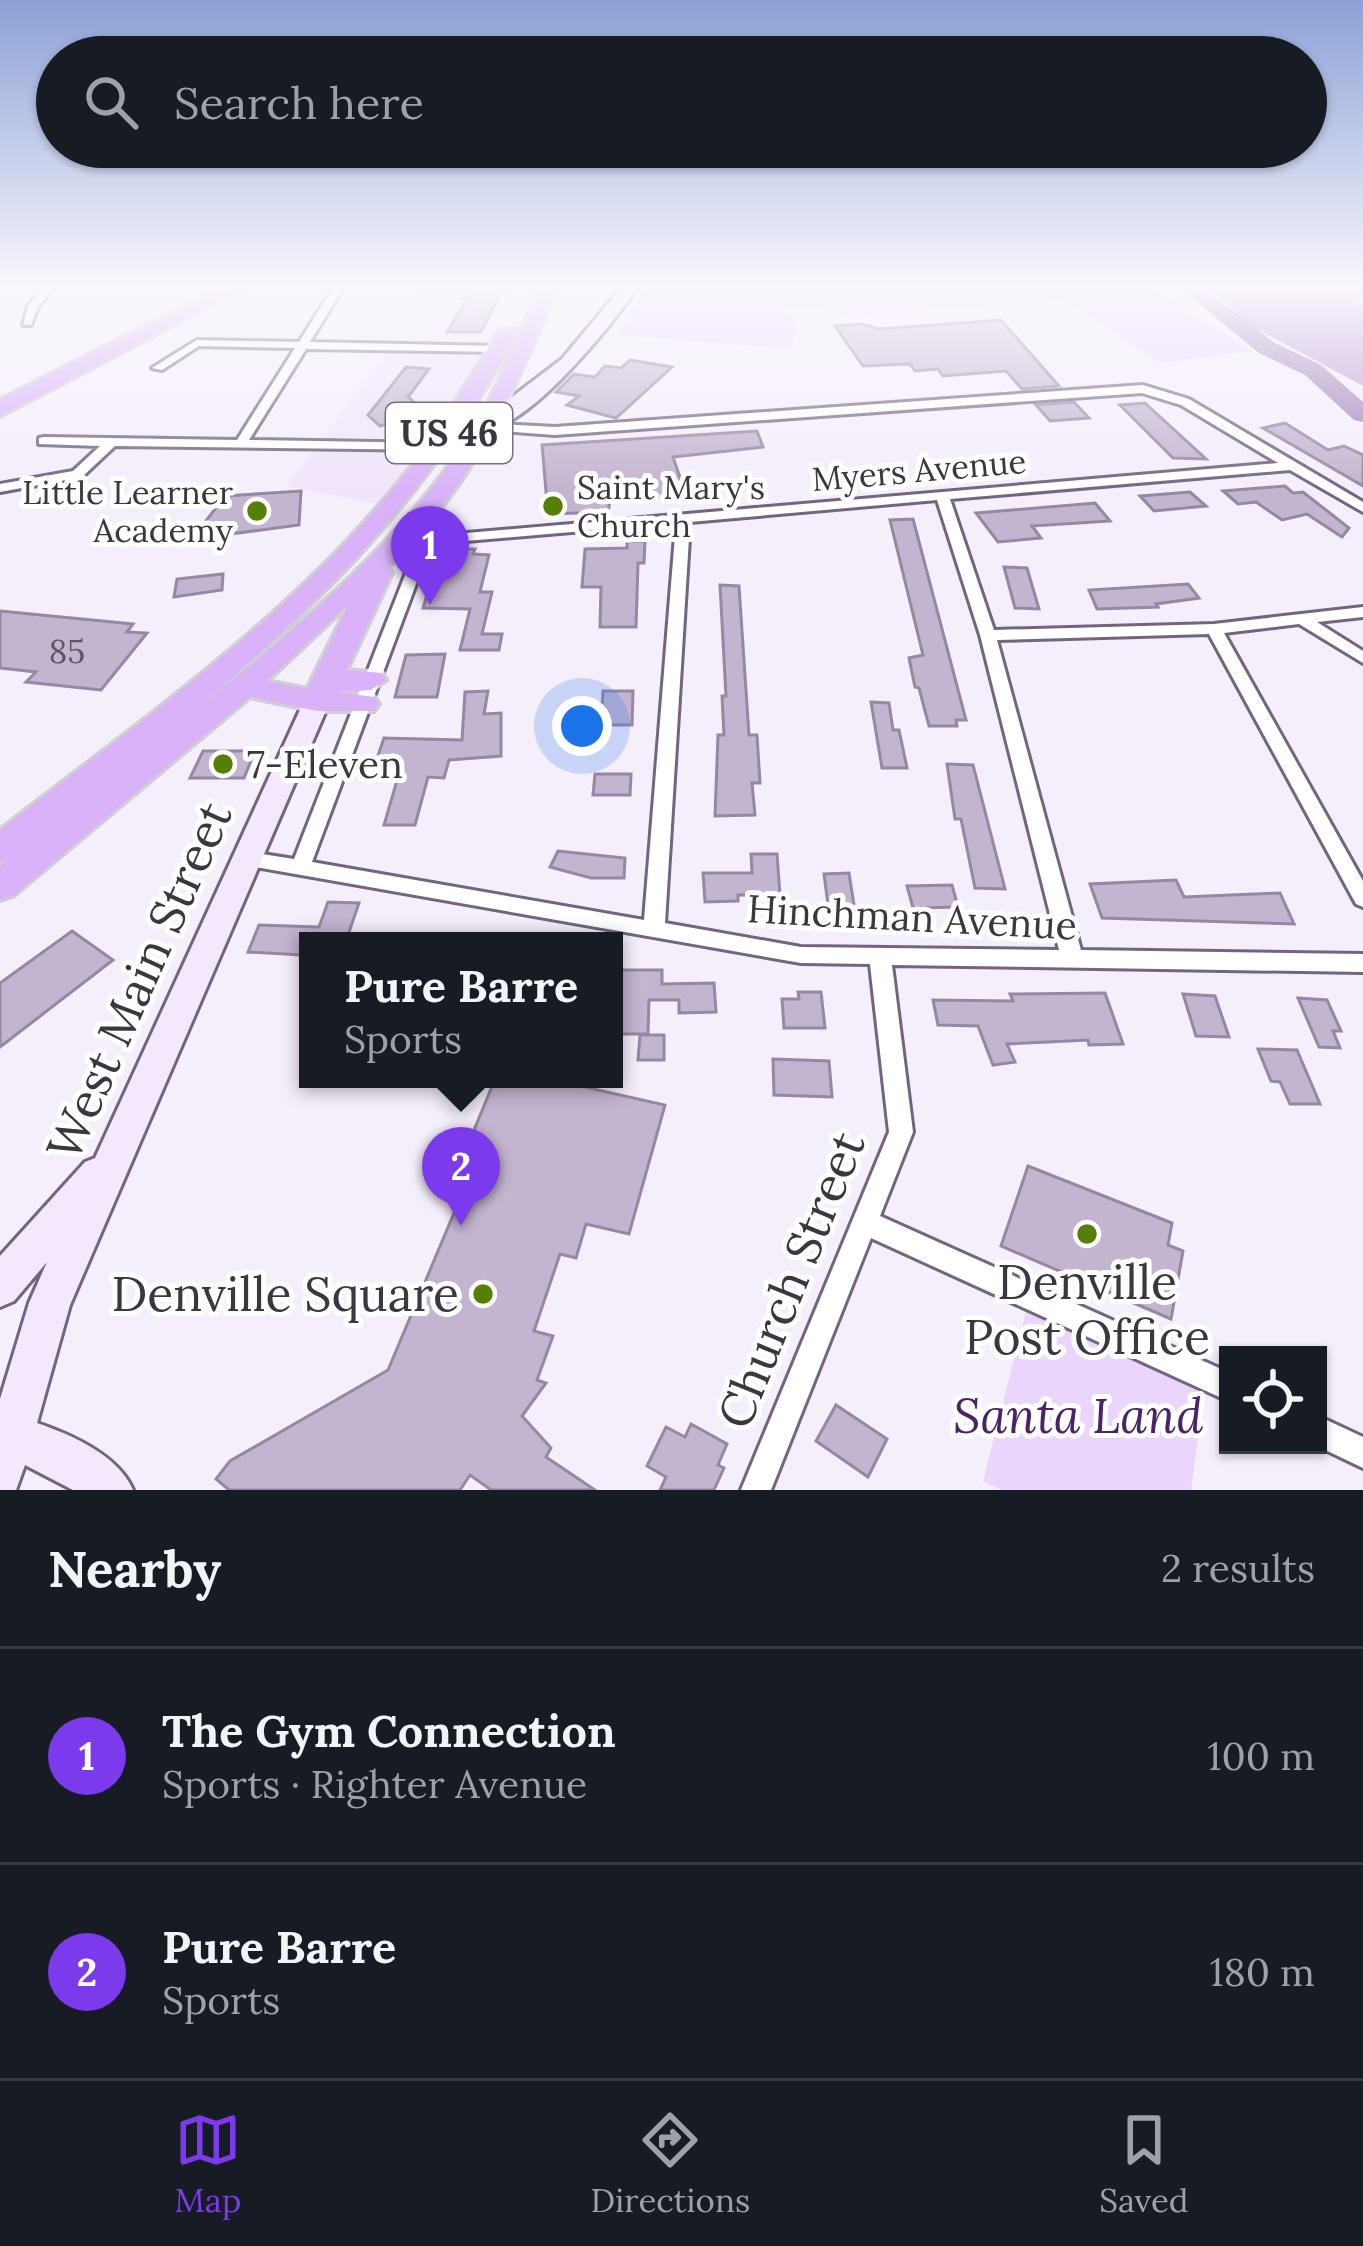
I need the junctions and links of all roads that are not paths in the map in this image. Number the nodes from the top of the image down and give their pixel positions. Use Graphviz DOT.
graph roads {
  1 [pos="66,353"];
  2 [pos="102,353"];
  3 [pos="183,353"];
  4 [pos="297,353"];
  5 [pos="497,353"];
  6 [pos="519,353"];
  7 [pos="580,353"];
  8 [pos="158,368"];
  9 [pos="0,385"];
  10 [pos="0,409"];
  11 [pos="486,426"];
  12 [pos="44,441"];
  13 [pos="111,443"];
  14 [pos="240,445"];
  15 [pos="439,447"];
  16 [pos="1291,466"];
  17 [pos="0,488"];
  18 [pos="943,499"];
  19 [pos="1363,508"];
  20 [pos="683,521"];
  21 [pos="419,534"];
  22 [pos="388,552"];
  23 [pos="1363,612"];
  24 [pos="1305,622"];
  25 [pos="1214,629"];
  26 [pos="988,635"];
  27 [pos="253,642"];
  28 [pos="1363,658"];
  29 [pos="244,686"];
  30 [pos="324,690"];
  31 [pos="367,692"];
  32 [pos="0,849"];
  33 [pos="250,860"];
  34 [pos="301,866"];
  35 [pos="0,886"];
  36 [pos="1363,899"];
  37 [pos="654,931"];
  38 [pos="880,959"];
  39 [pos="1072,961"];
  40 [pos="1363,963"];
  41 [pos="124,1143"];
  42 [pos="864,1222"];
  43 [pos="0,1288"];
  44 [pos="1219,1383"];
  45 [pos="1327,1435"];
  46 [pos="3,1451"];
  47 [pos="1363,1453"];
  48 [pos="110,1490"];
  49 [pos="756,1490"];
  1 -- 9 [label="highway"];
  2 -- 10 [label="highway"];
  3 -- 8 [label="street"];
  4 -- 14 [label="street"];
  5 -- 15 [label="highway, US 46"];
  6 -- 11 [label="highway, US 46"];
  7 -- 11 [label="street"];
  11 -- 16 [label="street"];
  11 -- 21 [label="highway, US 46"];
  12 -- 13 [label="street"];
  13 -- 14 [label="street"];
  13 -- 17 [label="street"];
  14 -- 15 [label="street"];
  15 -- 27 [label="highway, US 46"];
  16 -- 18 [label="street, Myers Avenue"];
  16 -- 19 [label="street"];
  18 -- 20 [label="street, Myers Avenue"];
  18 -- 26 [label="street"];
  20 -- 21 [label="street, Myers Avenue"];
  20 -- 37 [label="street"];
  21 -- 22 [label="highway, US 46"];
  21 -- 31 [label="street"];
  22 -- 29 [label="highway, US 46"];
  22 -- 30 [label="highway"];
  23 -- 24 [label="street"];
  24 -- 25 [label="street"];
  24 -- 28 [label="street"];
  25 -- 26 [label="street"];
  25 -- 36 [label="street"];
  26 -- 39 [label="street"];
  27 -- 29 [label="highway"];
  27 -- 32 [label="highway, US 46"];
  29 -- 30 [label="highway"];
  29 -- 35 [label="highway, US 46"];
  30 -- 31 [label="highway"];
  30 -- 33 [label="street, West Main Street"];
  31 -- 34 [label="street"];
  33 -- 34 [label="street, Hinchman Avenue"];
  33 -- 41 [label="street, West Main Street"];
  34 -- 37 [label="street, Hinchman Avenue"];
  37 -- 38 [label="street, Hinchman Avenue"];
  38 -- 39 [label="street, Hinchman Avenue"];
  38 -- 42 [label="street, Church Street"];
  39 -- 40 [label="street, Hinchman Avenue"];
  41 -- 43 [label="street"];
  41 -- 46 [label="street, West Main Street"];
  42 -- 44 [label="street"];
  42 -- 49 [label="street, Church Street"];
  45 -- 47 [label="street"];
  46 -- 48 [label="street"];
}
